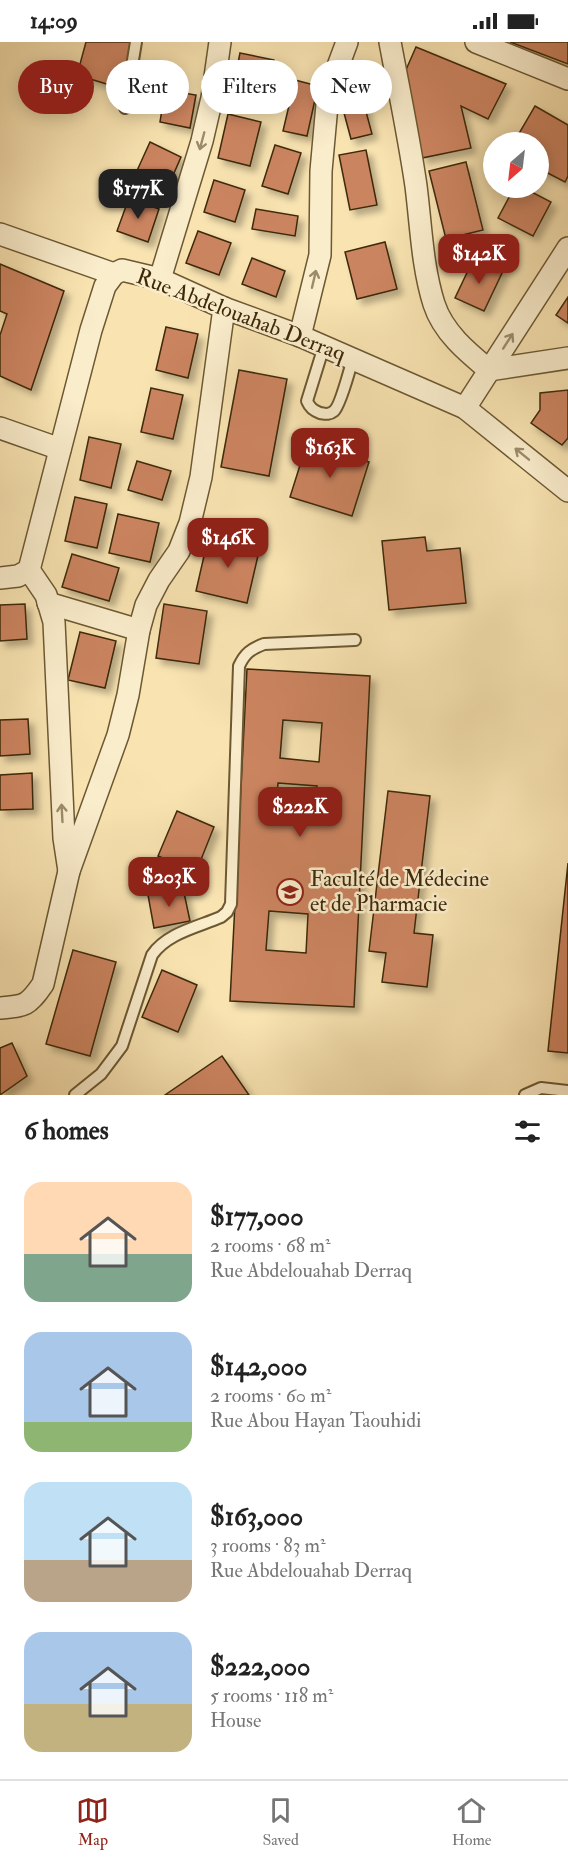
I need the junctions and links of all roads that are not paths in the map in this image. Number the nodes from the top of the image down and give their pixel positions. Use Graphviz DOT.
graph roads {
  1 [pos="136,42"];
  2 [pos="220,42"];
  3 [pos="347,42"];
  4 [pos="390,42"];
  5 [pos="476,42"];
  6 [pos="133,60"];
  7 [pos="568,79"];
  8 [pos="0,234"];
  9 [pos="568,248"];
  10 [pos="114,274"];
  11 [pos="159,279"];
  12 [pos="224,308"];
  13 [pos="300,336"];
  14 [pos="324,346"];
  15 [pos="353,358"];
  16 [pos="568,358"];
  17 [pos="489,370"];
  18 [pos="465,408"];
  19 [pos="0,428"];
  20 [pos="60,449"];
  21 [pos="568,490"];
  22 [pos="29,570"];
  23 [pos="0,578"];
  24 [pos="48,603"];
  25 [pos="139,630"];
  26 [pos="355,640"];
  27 [pos="69,871"];
  28 [pos="0,1008"];
  29 [pos="568,1091"];
  30 [pos="75,1095"];
  31 [pos="525,1095"];
  1 -- 6 [label="lane"];
  2 -- 11 [label="street, one-way"];
  13 -- 3 [label="street, one-way"];
  4 -- 17 [label="street"];
  5 -- 7 [label="street"];
  8 -- 10 [label="street"];
  17 -- 9 [label="street, one-way"];
  10 -- 11 [label="street, Rue Abdelouahab Derraq"];
  10 -- 20 [label="street, Rue Abdelouahab Derraq"];
  11 -- 12 [label="street, Rue Abdelouahab Derraq"];
  12 -- 13 [label="street, Rue Abdelouahab Derraq"];
  12 -- 25 [label="street"];
  13 -- 14 [label="street, Rue Abdelouahab Derraq"];
  14 -- 15 [label="street, Rue Abdelouahab Derraq"];
  14 -- 15 [label="lane"];
  15 -- 18 [label="street, Rue Abdelouahab Derraq"];
  16 -- 17 [label="street"];
  17 -- 18 [label="street"];
  21 -- 18 [label="street, Rue Abdelouahab Derraq, one-way"];
  19 -- 20 [label="street"];
  20 -- 22 [label="street, Rue Abdelouahab Derraq"];
  22 -- 23 [label="street"];
  22 -- 24 [label="street"];
  24 -- 25 [label="street"];
  27 -- 24 [label="street, one-way"];
  25 -- 27 [label="street"];
  26 -- 30 [label="lane"];
  27 -- 28 [label="street"];
  29 -- 31 [label="lane"];
}
